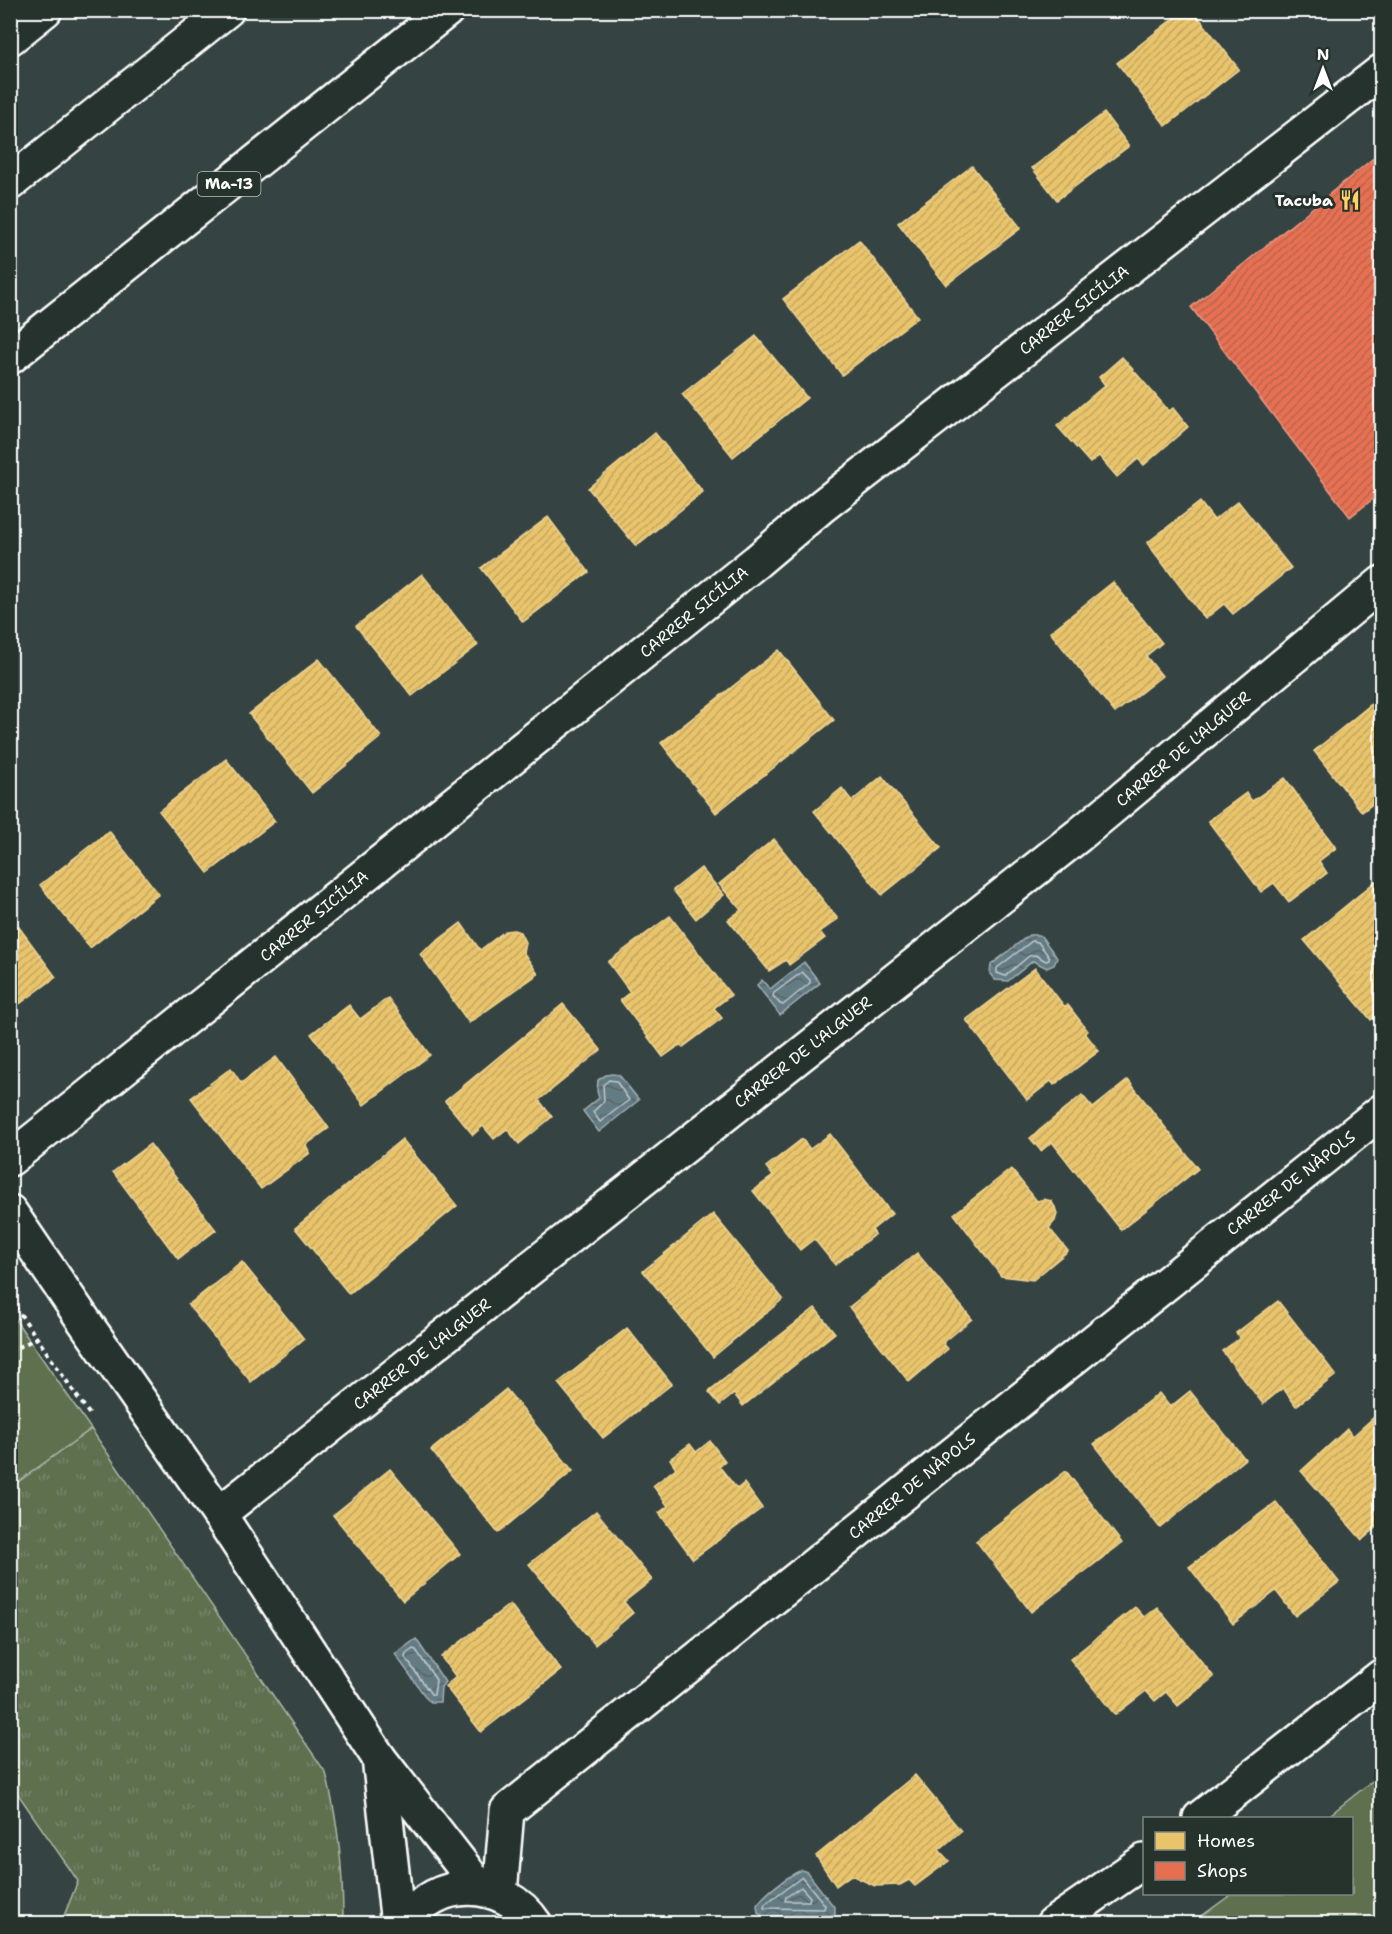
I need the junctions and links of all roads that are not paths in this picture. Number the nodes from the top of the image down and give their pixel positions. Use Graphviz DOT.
graph roads {
  1 [pos="45,10"];
  2 [pos="227,10"];
  3 [pos="447,10"];
  4 [pos="10,38"];
  5 [pos="1382,71"];
  6 [pos="10,183"];
  7 [pos="10,357"];
  8 [pos="1382,583"];
  9 [pos="1382,1111"];
  10 [pos="10,1159"];
  11 [pos="10,1212"];
  12 [pos="219,1514"];
  13 [pos="1382,1676"];
  14 [pos="379,1758"];
  15 [pos="1201,1817"];
  16 [pos="1143,1862"];
  17 [pos="490,1891"];
  18 [pos="399,1923"];
  19 [pos="406,1923"];
  20 [pos="535,1923"];
  21 [pos="1053,1923"];
  1 -- 4 [label="main road"];
  2 -- 6 [label="main road"];
  3 -- 7 [label="main road, Ma-13"];
  5 -- 10 [label="main road, CARRER SICÍLIA"];
  8 -- 12 [label="main road, CARRER DE L'ALGUER"];
  9 -- 17 [label="main road, CARRER DE NÀPOLS"];
  11 -- 12 [label="main road"];
  12 -- 14 [label="main road"];
  13 -- 15 [label="main road"];
  14 -- 17 [label="main road"];
  14 -- 18 [label="main road"];
  16 -- 21 [label="main road"];
  17 -- 19 [label="main road"];
  17 -- 20 [label="main road"];
}
